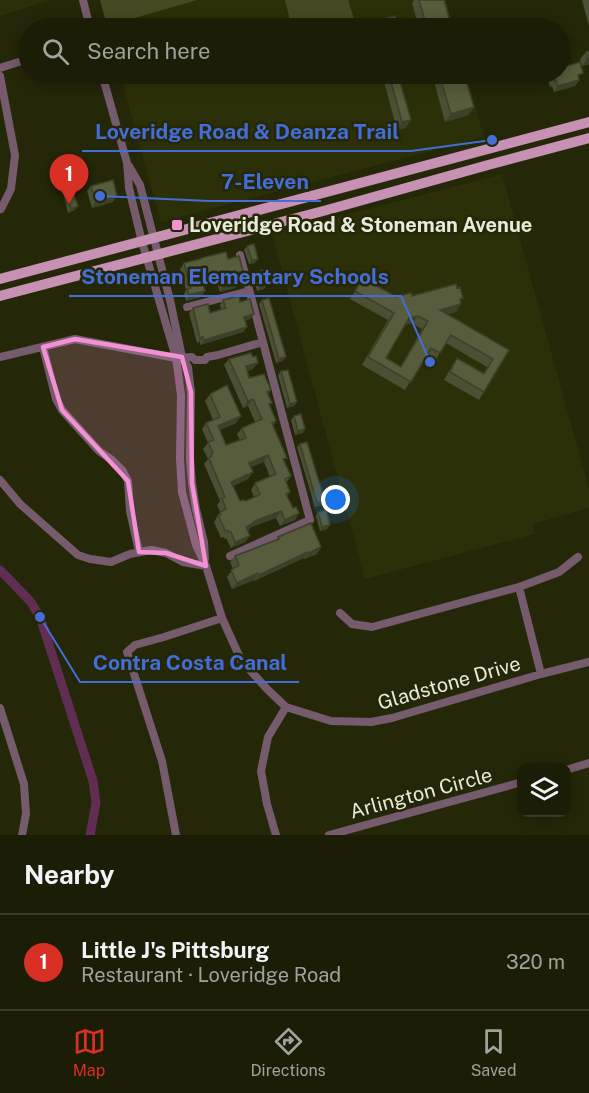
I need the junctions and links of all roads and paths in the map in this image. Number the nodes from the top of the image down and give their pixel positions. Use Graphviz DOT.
graph roads {
  1 [pos="83,0"];
  2 [pos="88,18"];
  3 [pos="18,62"];
  4 [pos="0,68"];
  5 [pos="0,76"];
  6 [pos="105,84"];
  7 [pos="589,122"];
  8 [pos="542,134"];
  9 [pos="589,138"];
  10 [pos="540,151"];
  11 [pos="127,164"];
  12 [pos="1,209"];
  13 [pos="154,238"];
  14 [pos="142,242"];
  15 [pos="159,255"];
  16 [pos="240,255"];
  17 [pos="147,258"];
  18 [pos="0,279"];
  19 [pos="249,291"];
  20 [pos="0,296"];
  21 [pos="187,307"];
  22 [pos="263,342"];
  23 [pos="43,347"];
  24 [pos="0,357"];
  25 [pos="179,358"];
  26 [pos="0,480"];
  27 [pos="139,552"];
  28 [pos="230,556"];
  29 [pos="578,557"];
  30 [pos="206,566"];
  31 [pos="519,587"];
  32 [pos="340,613"];
  33 [pos="222,618"];
  34 [pos="589,662"];
  35 [pos="541,674"];
  36 [pos="286,707"];
  37 [pos="0,708"];
  38 [pos="3,729"];
  39 [pos="589,764"];
  40 [pos="571,769"];
  41 [pos="517,783"];
  42 [pos="22,835"];
  43 [pos="176,835"];
  44 [pos="276,835"];
  45 [pos="329,835"];
  1 -- 2 [label="street"];
  3 -- 4 [label="street"];
  5 -- 12 [label="street"];
  6 -- 11 [label="street"];
  7 -- 8 [label="main road"];
  8 -- 10 [label="main road"];
  8 -- 13 [label="main road"];
  9 -- 10 [label="main road"];
  10 -- 15 [label="main road"];
  11 -- 13 [label="street"];
  11 -- 14 [label="street"];
  13 -- 14 [label="main road"];
  13 -- 15 [label="street"];
  14 -- 17 [label="street"];
  14 -- 18 [label="main road"];
  15 -- 17 [label="main road"];
  15 -- 25 [label="street"];
  16 -- 19 [label="street"];
  17 -- 20 [label="main road"];
  17 -- 25 [label="street"];
  19 -- 21 [label="street"];
  19 -- 22 [label="street"];
  22 -- 25 [label="street"];
  22 -- 28 [label="street"];
  23 -- 24 [label="street"];
  23 -- 25 [label="street"];
  23 -- 27 [label="street"];
  25 -- 30 [label="street, Gladstone Drive"];
  26 -- 27 [label="street"];
  27 -- 30 [label="street"];
  29 -- 31 [label="street"];
  30 -- 33 [label="street, Gladstone Drive"];
  31 -- 32 [label="street"];
  31 -- 35 [label="street"];
  33 -- 36 [label="street, Gladstone Drive"];
  33 -- 43 [label="street"];
  34 -- 35 [label="street, Gladstone Drive"];
  35 -- 36 [label="street, Gladstone Drive"];
  36 -- 44 [label="street"];
  37 -- 38 [label="street"];
  38 -- 42 [label="street"];
  39 -- 40 [label="street"];
  41 -- 45 [label="street, Arlington Circle"];
}
